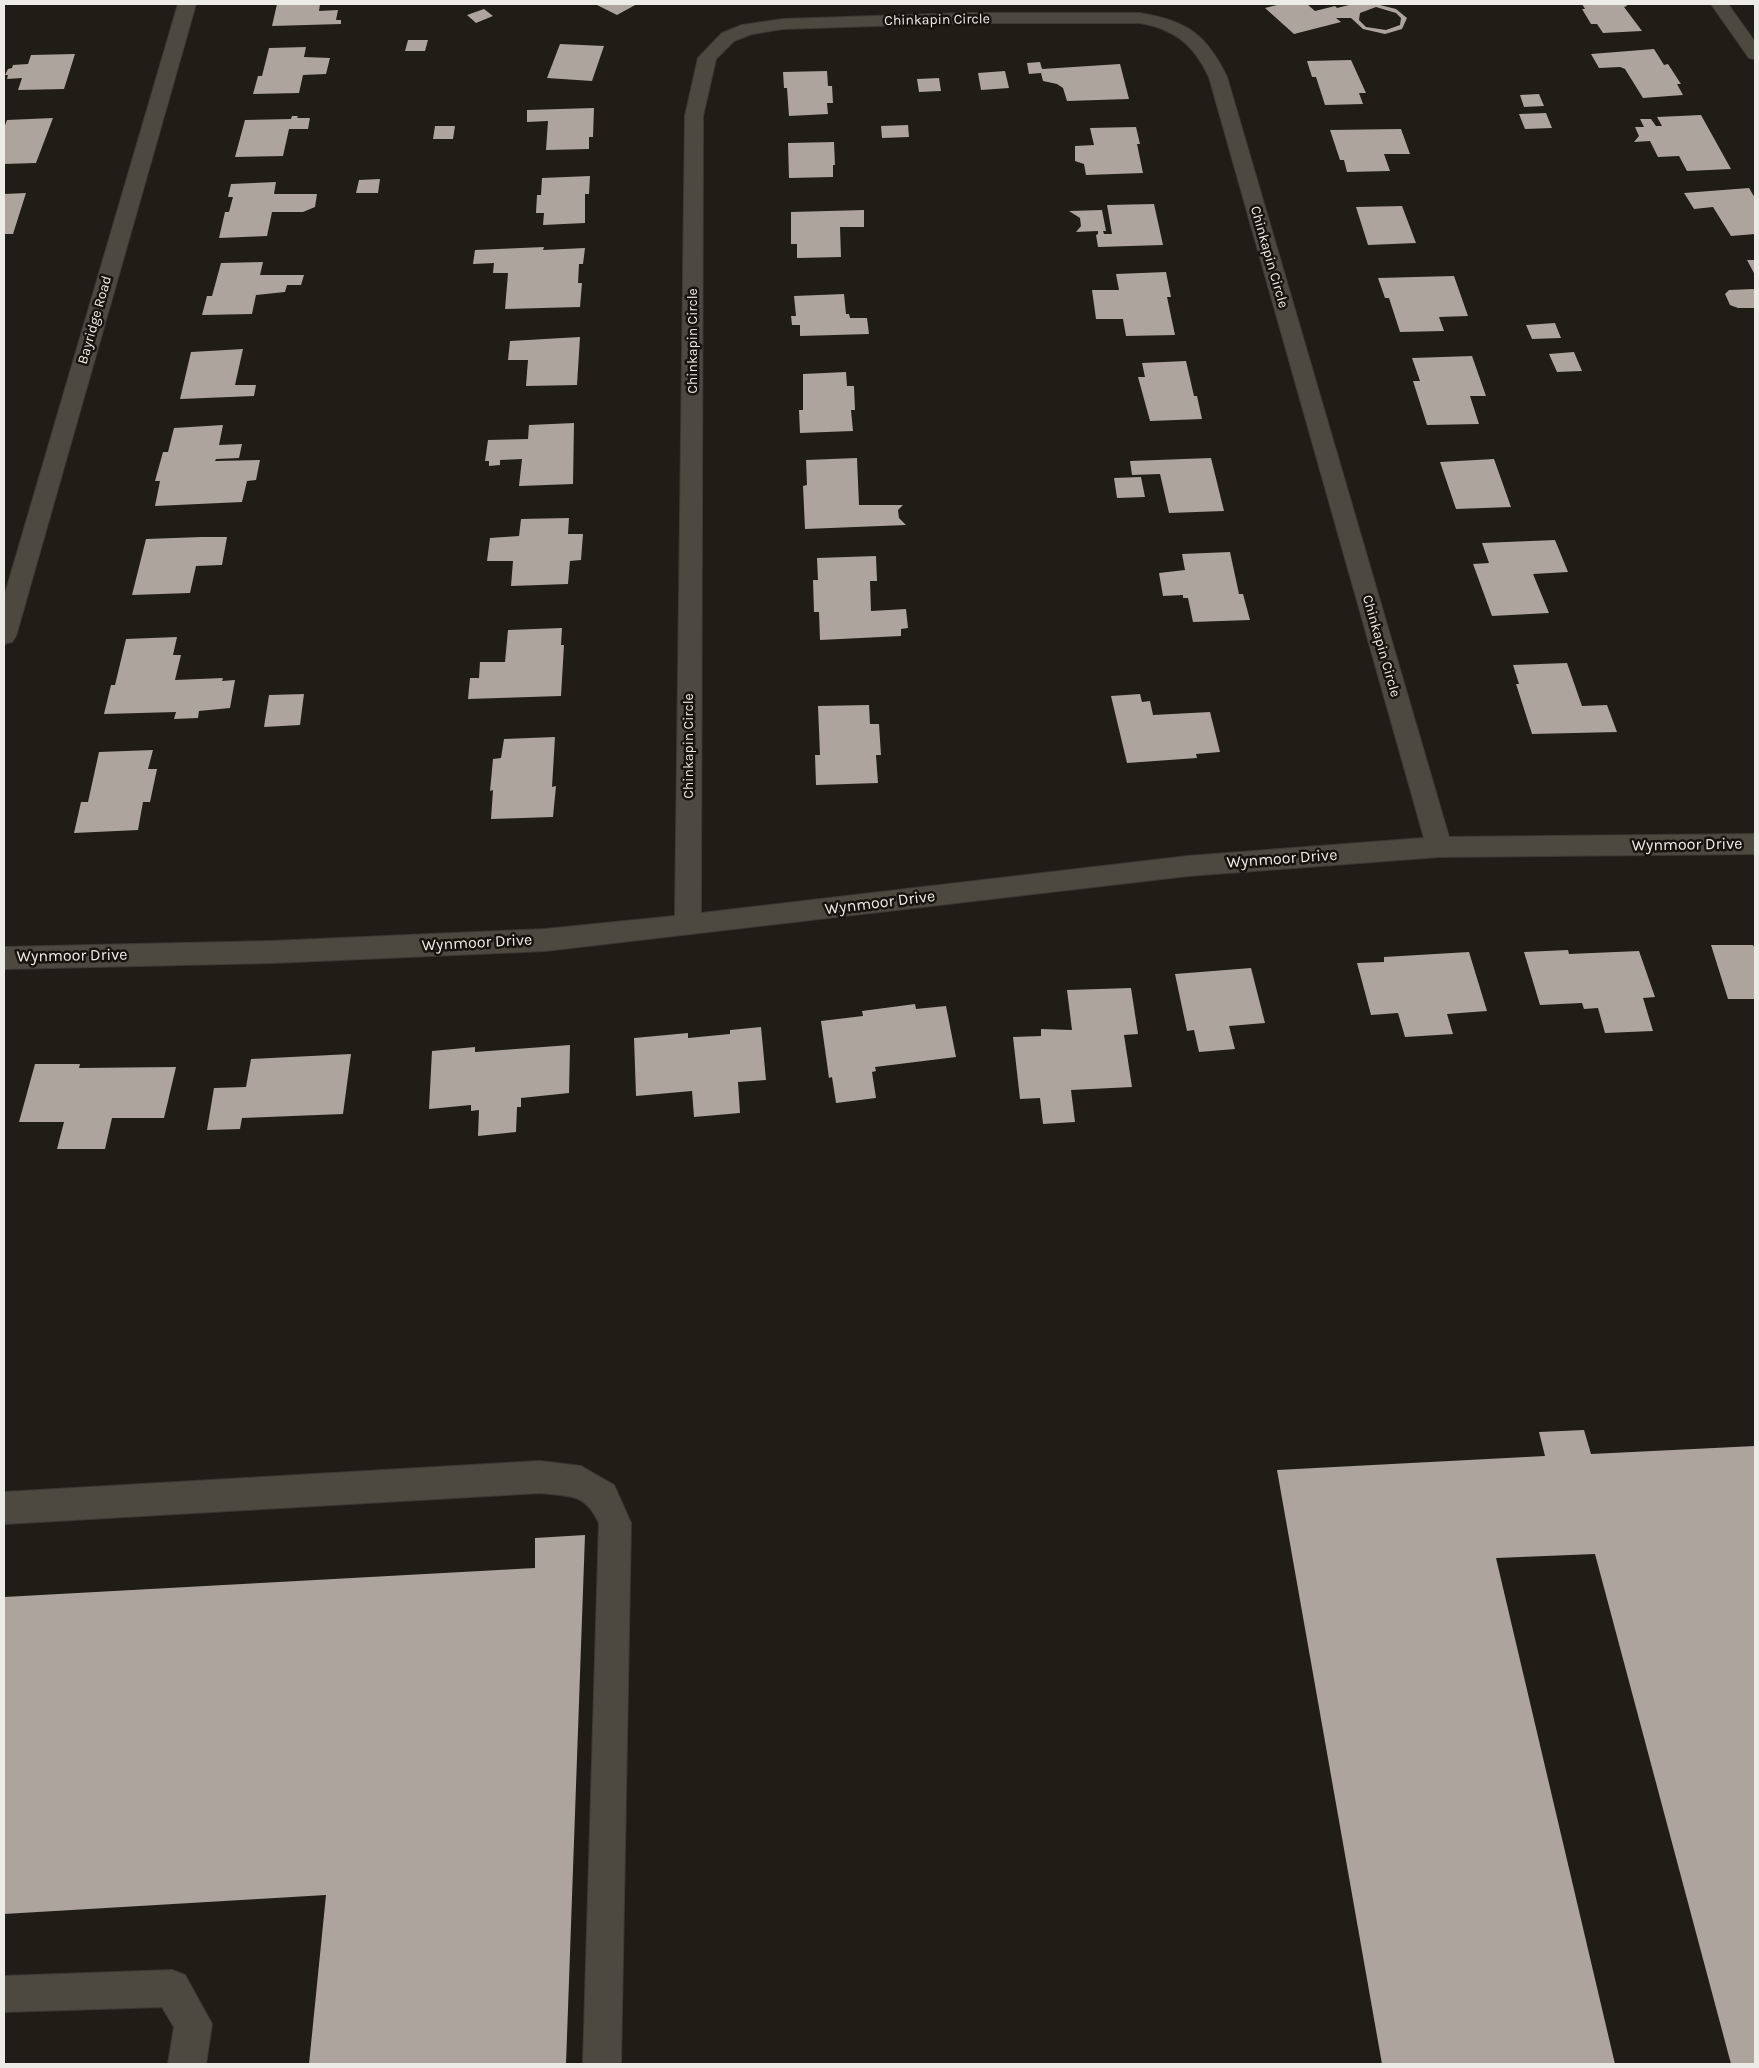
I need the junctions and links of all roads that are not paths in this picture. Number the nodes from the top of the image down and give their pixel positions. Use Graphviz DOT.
graph roads {
  1 [pos="187,4"];
  2 [pos="1719,4"];
  3 [pos="1755,54"];
  4 [pos="4,636"];
  5 [pos="1755,844"];
  6 [pos="1438,848"];
  7 [pos="688,925"];
  8 [pos="4,958"];
  9 [pos="4,1508"];
  10 [pos="4,1994"];
  11 [pos="187,2064"];
  12 [pos="602,2064"];
  1 -- 4 [label="street, Bayridge Road"];
  2 -- 3 [label="street"];
  5 -- 6 [label="street, Wynmoor Drive"];
  6 -- 7 [label="street, Wynmoor Drive"];
  6 -- 7 [label="street, Chinkapin Circle"];
  7 -- 8 [label="street, Wynmoor Drive"];
  9 -- 12 [label="street"];
  10 -- 11 [label="street"];
}
